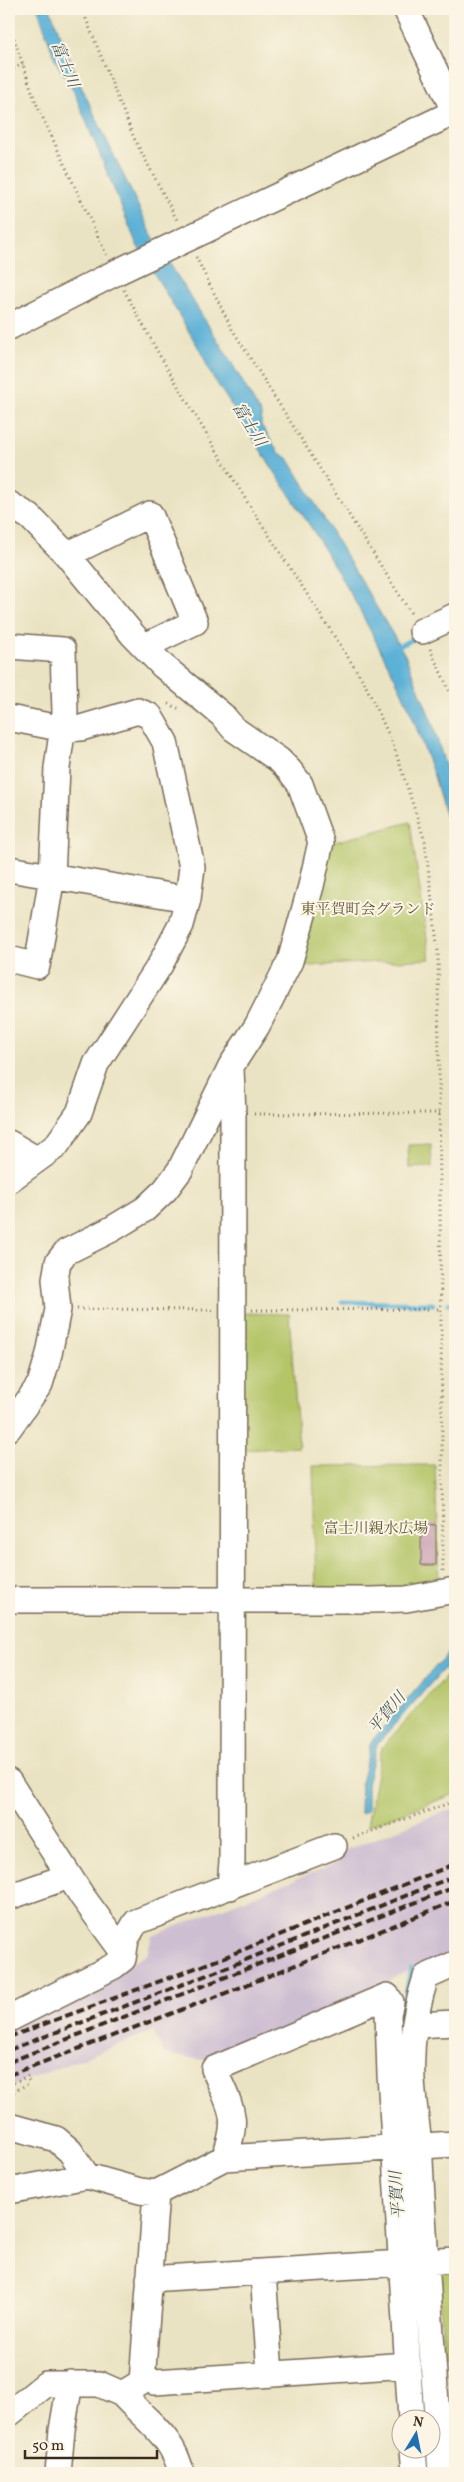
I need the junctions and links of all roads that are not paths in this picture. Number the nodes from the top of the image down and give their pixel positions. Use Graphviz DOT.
graph roads {
  1 [pos="406,9"];
  2 [pos="455,112"];
  3 [pos="9,327"];
  4 [pos="9,504"];
  5 [pos="67,555"];
  6 [pos="455,616"];
  7 [pos="422,631"];
  8 [pos="9,646"];
  9 [pos="144,646"];
  10 [pos="9,718"];
  11 [pos="64,728"];
  12 [pos="9,869"];
  13 [pos="52,876"];
  14 [pos="188,899"];
  15 [pos="9,959"];
  16 [pos="230,1066"];
  17 [pos="9,1143"];
  18 [pos="36,1159"];
  19 [pos="9,1180"];
  20 [pos="9,1428"];
  21 [pos="449,1591"];
  22 [pos="9,1600"];
  23 [pos="231,1601"];
  24 [pos="9,1782"];
  25 [pos="344,1842"];
  26 [pos="69,1876"];
  27 [pos="230,1887"];
  28 [pos="9,1897"];
  29 [pos="123,1952"];
  30 [pos="455,1964"];
  31 [pos="9,2019"];
  32 [pos="455,2022"];
  33 [pos="415,2025"];
  34 [pos="9,2126"];
  35 [pos="455,2144"];
  36 [pos="407,2148"];
  37 [pos="224,2158"];
  38 [pos="87,2176"];
  39 [pos="9,2191"];
  40 [pos="156,2193"];
  41 [pos="455,2260"];
  42 [pos="413,2263"];
  43 [pos="263,2272"];
  44 [pos="149,2279"];
  45 [pos="444,2362"];
  46 [pos="408,2365"];
  47 [pos="270,2374"];
  48 [pos="142,2378"];
  49 [pos="70,2384"];
  50 [pos="122,2394"];
  51 [pos="410,2410"];
  52 [pos="9,2414"];
  53 [pos="414,2460"];
  54 [pos="445,2471"];
  55 [pos="58,2473"];
  56 [pos="181,2473"];
  57 [pos="403,2473"];
  58 [pos="415,2473"];
  1 -- 2 [label="street"];
  2 -- 3 [label="street"];
  4 -- 5 [label="street"];
  5 -- 9 [label="street"];
  5 -- 9 [label="street"];
  6 -- 7 [label="street"];
  8 -- 11 [label="street"];
  9 -- 16 [label="street"];
  10 -- 11 [label="street"];
  11 -- 13 [label="street"];
  11 -- 14 [label="street"];
  12 -- 13 [label="street"];
  13 -- 14 [label="street"];
  13 -- 15 [label="street"];
  14 -- 18 [label="street"];
  16 -- 20 [label="street"];
  16 -- 23 [label="street"];
  17 -- 18 [label="street"];
  18 -- 19 [label="street"];
  21 -- 23 [label="street"];
  22 -- 23 [label="street"];
  23 -- 27 [label="street"];
  24 -- 26 [label="street"];
  25 -- 27 [label="street"];
  26 -- 28 [label="street"];
  26 -- 29 [label="street"];
  27 -- 29 [label="street"];
  29 -- 31 [label="street"];
  30 -- 33 [label="street"];
  32 -- 33 [label="street"];
  33 -- 36 [label="street"];
  34 -- 38 [label="street"];
  35 -- 36 [label="street"];
  36 -- 37 [label="street"];
  36 -- 37 [label="street"];
  36 -- 42 [label="street"];
  37 -- 40 [label="street"];
  38 -- 39 [label="street"];
  38 -- 40 [label="street"];
  40 -- 44 [label="street"];
  41 -- 42 [label="street"];
  42 -- 43 [label="street"];
  42 -- 45 [label="street"];
  42 -- 46 [label="street"];
  43 -- 44 [label="street"];
  43 -- 47 [label="street"];
  44 -- 48 [label="street"];
  45 -- 54 [label="street"];
  46 -- 47 [label="street"];
  46 -- 51 [label="street"];
  47 -- 48 [label="street"];
  48 -- 50 [label="street"];
  49 -- 50 [label="street"];
  49 -- 52 [label="street"];
  49 -- 55 [label="street"];
  50 -- 56 [label="street"];
  53 -- 58 [label="street"];
  57 -- 58 [label="street"];
}
